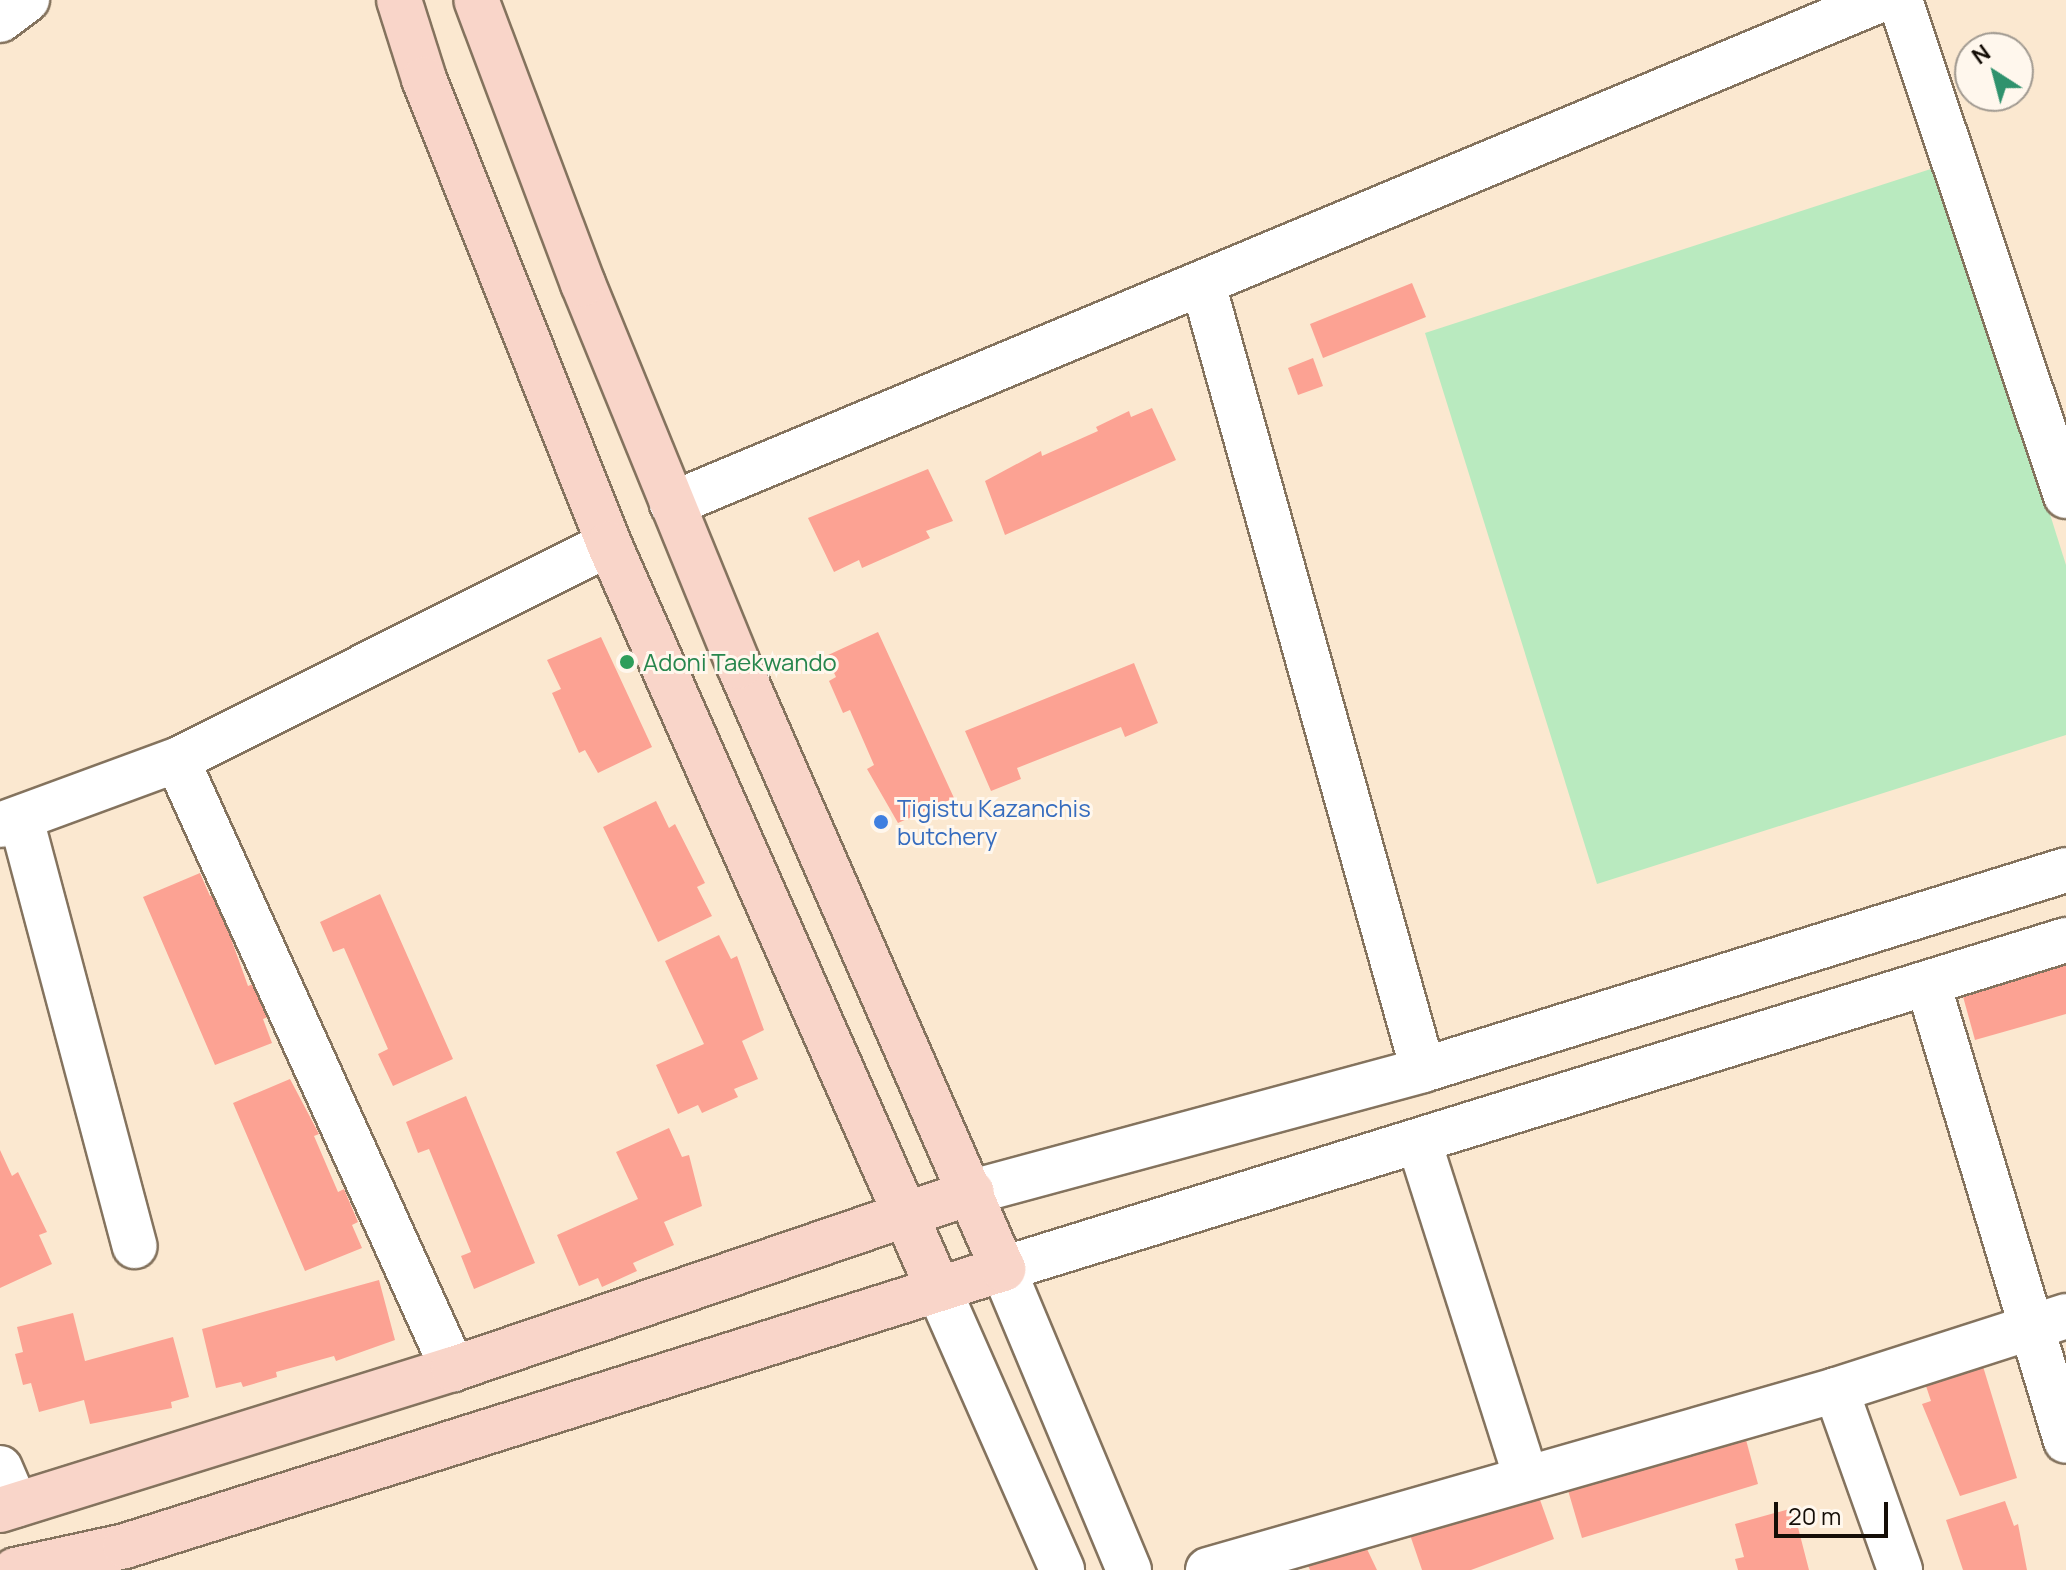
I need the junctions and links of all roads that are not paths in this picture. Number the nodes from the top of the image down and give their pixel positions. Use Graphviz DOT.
graph roads {
  1 [pos="27,0"];
  2 [pos="399,0"];
  3 [pos="476,0"];
  4 [pos="1880,0"];
  5 [pos="1900,0"];
  6 [pos="0,20"];
  7 [pos="1203,284"];
  8 [pos="2066,496"];
  9 [pos="672,504"];
  10 [pos="609,544"];
  11 [pos="177,760"];
  12 [pos="10,822"];
  13 [pos="2066,870"];
  14 [pos="2066,940"];
  15 [pos="1928,984"];
  16 [pos="1423,1070"];
  17 [pos="1419,1142"];
  18 [pos="972,1192"];
  19 [pos="904,1211"];
  20 [pos="135,1246"];
  21 [pos="1003,1269"];
  22 [pos="937,1286"];
  23 [pos="2049,1321"];
  24 [pos="453,1369"];
  25 [pos="1836,1390"];
  26 [pos="2066,1441"];
  27 [pos="1525,1475"];
  28 [pos="5,1494"];
  29 [pos="15,1570"];
  30 [pos="1062,1570"];
  31 [pos="1129,1570"];
  32 [pos="1208,1570"];
  33 [pos="1900,1570"];
  1 -- 6 [label="street"];
  2 -- 10 [label="main road"];
  3 -- 9 [label="main road"];
  4 -- 7 [label="street"];
  5 -- 8 [label="street"];
  7 -- 9 [label="street"];
  7 -- 16 [label="street"];
  9 -- 18 [label="main road"];
  10 -- 11 [label="street"];
  10 -- 19 [label="main road"];
  11 -- 12 [label="street"];
  11 -- 24 [label="street"];
  12 -- 20 [label="street"];
  13 -- 16 [label="street"];
  14 -- 15 [label="street"];
  15 -- 17 [label="street"];
  15 -- 23 [label="street"];
  16 -- 18 [label="street"];
  17 -- 21 [label="street"];
  17 -- 27 [label="street"];
  18 -- 19 [label="main road"];
  18 -- 21 [label="main road"];
  19 -- 22 [label="main road"];
  19 -- 24 [label="main road"];
  21 -- 22 [label="main road"];
  21 -- 31 [label="street"];
  22 -- 29 [label="main road"];
  22 -- 30 [label="street"];
  23 -- 25 [label="street"];
  23 -- 26 [label="street"];
  24 -- 28 [label="main road"];
  25 -- 27 [label="street"];
  25 -- 33 [label="street"];
  27 -- 32 [label="street"];
}
